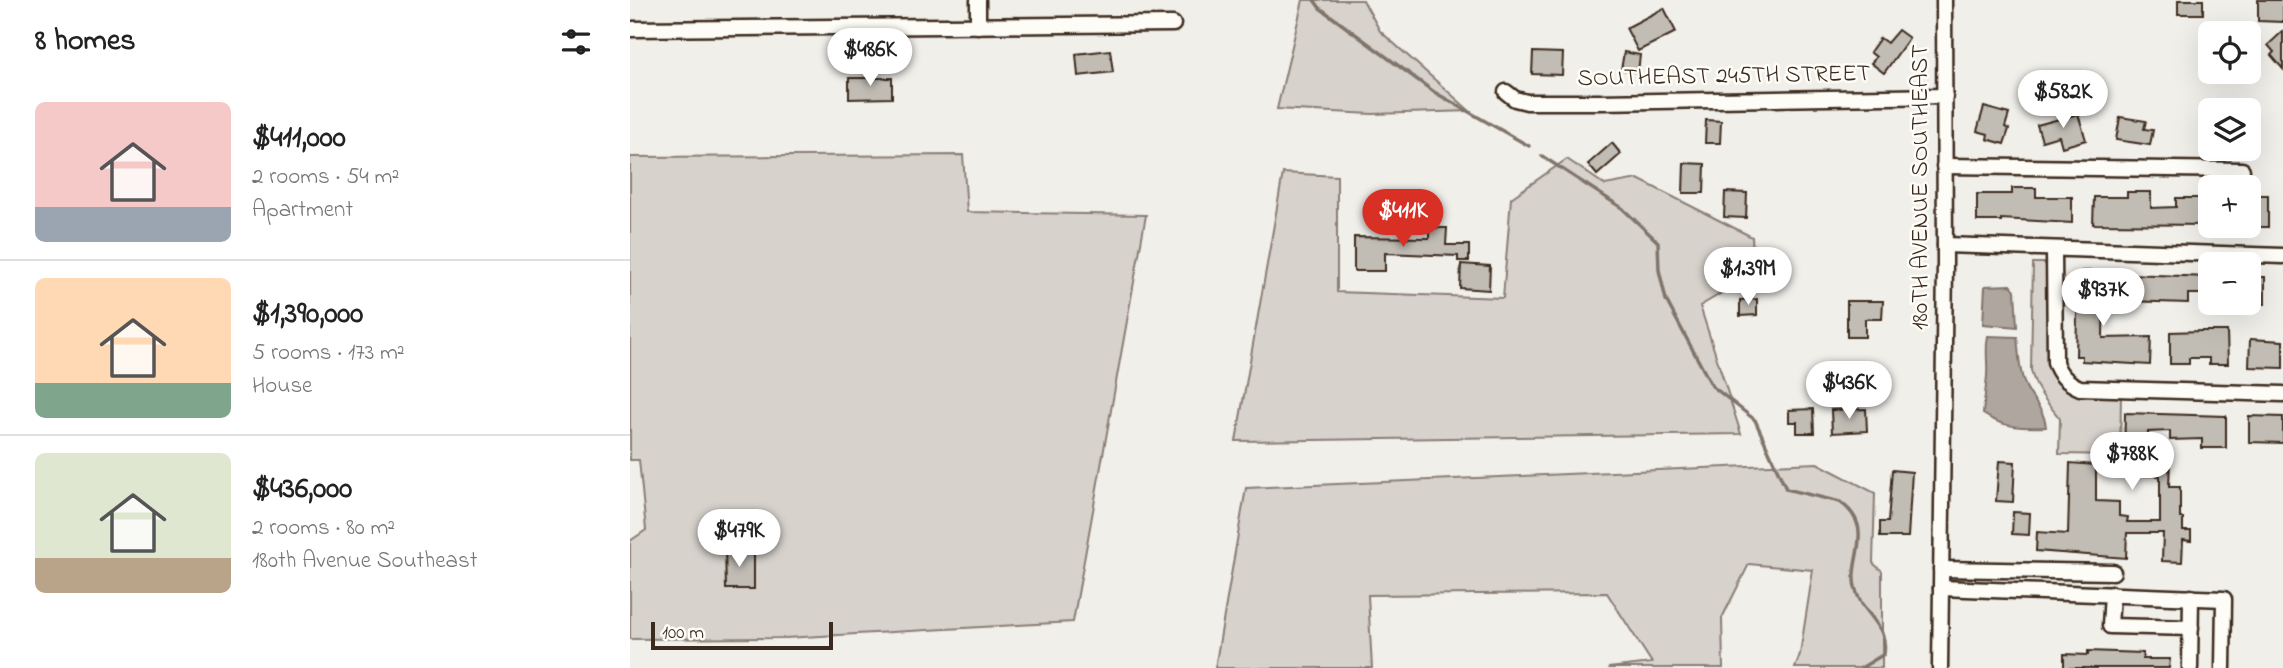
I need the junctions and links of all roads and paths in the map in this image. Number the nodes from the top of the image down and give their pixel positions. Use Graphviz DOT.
graph roads {
  1 [pos="978,0"];
  2 [pos="1944,0"];
  3 [pos="1173,23"];
  4 [pos="978,26"];
  5 [pos="630,29"];
  6 [pos="1506,92"];
  7 [pos="1945,96"];
  8 [pos="1944,166"];
  9 [pos="2242,170"];
  10 [pos="1945,245"];
  11 [pos="2054,250"];
  12 [pos="2283,256"];
  13 [pos="2283,394"];
  14 [pos="1941,569"];
  15 [pos="2113,572"];
  16 [pos="1941,588"];
  17 [pos="2112,594"];
  18 [pos="2191,597"];
  19 [pos="2191,628"];
  20 [pos="1940,668"];
  21 [pos="2190,668"];
  22 [pos="2223,668"];
  1 -- 4 [label="street"];
  2 -- 7 [label="street, 180TH AVENUE SOUTHEAST"];
  3 -- 4 [label="street"];
  4 -- 5 [label="street"];
  6 -- 7 [label="street, SOUTHEAST 245TH STREET"];
  7 -- 8 [label="street, 180TH AVENUE SOUTHEAST"];
  8 -- 9 [label="street"];
  8 -- 10 [label="street, 180TH AVENUE SOUTHEAST"];
  10 -- 11 [label="street"];
  10 -- 14 [label="street, 180TH AVENUE SOUTHEAST"];
  11 -- 12 [label="street"];
  11 -- 13 [label="street"];
  14 -- 15 [label="street"];
  14 -- 16 [label="street, 180TH AVENUE SOUTHEAST"];
  16 -- 17 [label="street"];
  16 -- 20 [label="street, 180TH AVENUE SOUTHEAST"];
  17 -- 18 [label="street"];
  17 -- 19 [label="street"];
  18 -- 19 [label="street"];
  18 -- 22 [label="street"];
  19 -- 21 [label="street"];
}
